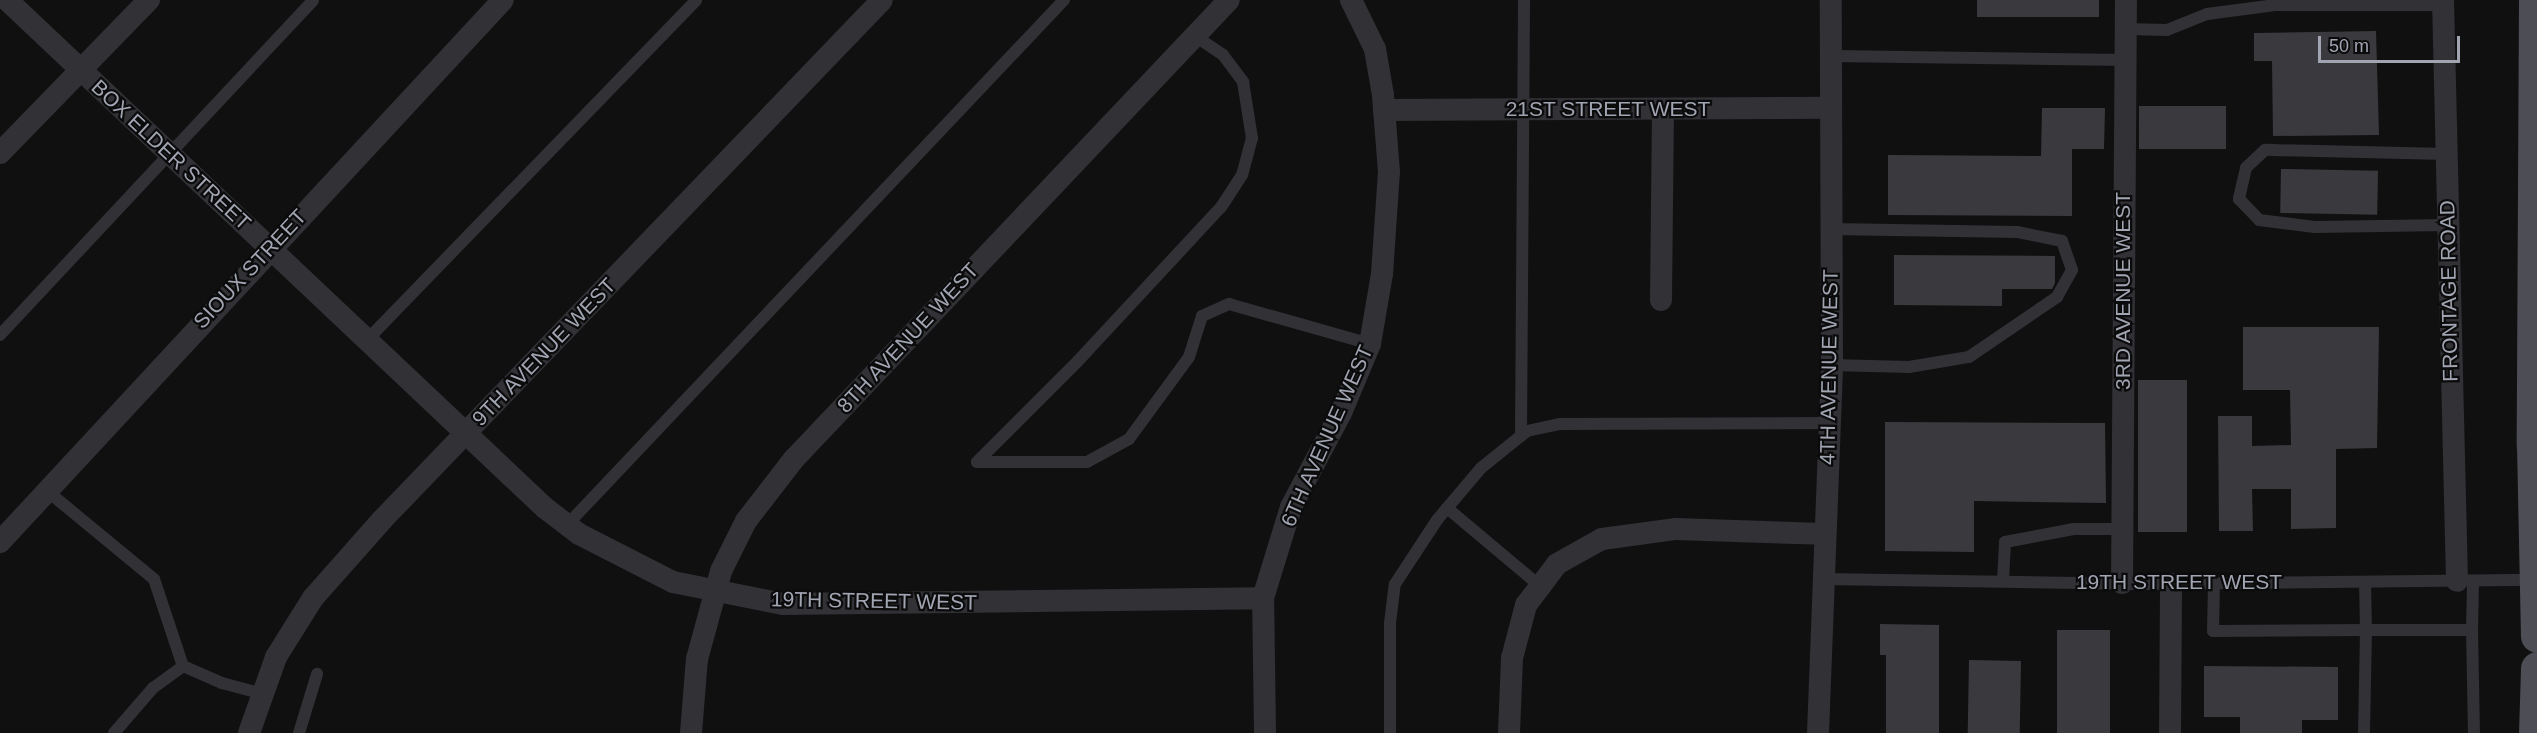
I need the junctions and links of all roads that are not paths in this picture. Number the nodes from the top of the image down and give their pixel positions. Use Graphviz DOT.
graph roads {
  1 [pos="7,0"];
  2 [pos="148,0"];
  3 [pos="313,0"];
  4 [pos="504,0"];
  5 [pos="696,0"];
  6 [pos="882,0"];
  7 [pos="1064,0"];
  8 [pos="1229,0"];
  9 [pos="1351,0"];
  10 [pos="1524,0"];
  11 [pos="1831,0"];
  12 [pos="2126,0"];
  13 [pos="2535,0"];
  14 [pos="2443,3"];
  15 [pos="2126,29"];
  16 [pos="1195,36"];
  17 [pos="1831,56"];
  18 [pos="2126,60"];
  19 [pos="82,70"];
  20 [pos="2536,85"];
  21 [pos="1832,108"];
  22 [pos="1663,109"];
  23 [pos="1384,110"];
  24 [pos="1524,110"];
  25 [pos="0,153"];
  26 [pos="170,153"];
  27 [pos="2446,154"];
  28 [pos="2536,214"];
  29 [pos="2448,225"];
  30 [pos="1832,229"];
  31 [pos="269,248"];
  32 [pos="1661,300"];
  33 [pos="2536,316"];
  34 [pos="0,335"];
  35 [pos="367,340"];
  36 [pos="1370,344"];
  37 [pos="1832,365"];
  38 [pos="2536,370"];
  39 [pos="1830,423"];
  40 [pos="466,433"];
  41 [pos="1521,436"];
  42 [pos="2535,445"];
  43 [pos="46,490"];
  44 [pos="2536,498"];
  45 [pos="1448,508"];
  46 [pos="567,525"];
  47 [pos="2122,529"];
  48 [pos="1823,534"];
  49 [pos="0,542"];
  50 [pos="1822,579"];
  51 [pos="2002,581"];
  52 [pos="2465,581"];
  53 [pos="2365,582"];
  54 [pos="2122,583"];
  55 [pos="2214,583"];
  56 [pos="2171,584"];
  57 [pos="1540,586"];
  58 [pos="716,591"];
  59 [pos="2536,592"];
  60 [pos="1263,598"];
  61 [pos="2366,630"];
  62 [pos="2472,630"];
  63 [pos="2537,636"];
  64 [pos="183,666"];
  65 [pos="2537,668"];
  66 [pos="317,674"];
  67 [pos="263,694"];
  68 [pos="2535,725"];
  69 [pos="114,733"];
  70 [pos="249,733"];
  71 [pos="299,733"];
  72 [pos="691,733"];
  73 [pos="1265,733"];
  74 [pos="1390,733"];
  75 [pos="1509,733"];
  76 [pos="1818,733"];
  77 [pos="2170,733"];
  78 [pos="2364,733"];
  79 [pos="2474,733"];
  1 -- 19 [label="street, BOX ELDER STREET"];
  2 -- 19 [label="street"];
  3 -- 26 [label="lane"];
  4 -- 31 [label="street, SIOUX STREET"];
  5 -- 35 [label="lane"];
  6 -- 40 [label="street, 9TH AVENUE WEST"];
  7 -- 46 [label="lane"];
  8 -- 16 [label="street, 8TH AVENUE WEST"];
  9 -- 23 [label="street, 6TH AVENUE WEST"];
  10 -- 24 [label="lane"];
  11 -- 17 [label="street, 4TH AVENUE WEST"];
  12 -- 15 [label="street, 3RD AVENUE WEST"];
  13 -- 20 [label="main road"];
  14 -- 15 [label="lane"];
  14 -- 27 [label="street, FRONTAGE ROAD"];
  15 -- 18 [label="street, 3RD AVENUE WEST"];
  16 -- 36 [label="lane"];
  16 -- 58 [label="street, 8TH AVENUE WEST"];
  17 -- 18 [label="lane"];
  17 -- 21 [label="street, 4TH AVENUE WEST"];
  18 -- 47 [label="street, 3RD AVENUE WEST"];
  19 -- 25 [label="street"];
  19 -- 26 [label="street, BOX ELDER STREET"];
  20 -- 28 [label="main road"];
  21 -- 22 [label="street, 21ST STREET WEST"];
  21 -- 30 [label="street, 4TH AVENUE WEST"];
  22 -- 24 [label="street, 21ST STREET WEST"];
  22 -- 32 [label="street"];
  23 -- 24 [label="street, 21ST STREET WEST"];
  23 -- 36 [label="street, 6TH AVENUE WEST"];
  24 -- 41 [label="lane"];
  26 -- 31 [label="street, BOX ELDER STREET"];
  26 -- 34 [label="lane"];
  27 -- 29 [label="street, FRONTAGE ROAD"];
  27 -- 29 [label="lane"];
  28 -- 33 [label="main road"];
  29 -- 52 [label="street, FRONTAGE ROAD"];
  30 -- 37 [label="street, 4TH AVENUE WEST"];
  30 -- 37 [label="lane"];
  31 -- 35 [label="street, BOX ELDER STREET"];
  31 -- 43 [label="street, SIOUX STREET"];
  33 -- 38 [label="main road"];
  35 -- 40 [label="street, BOX ELDER STREET"];
  36 -- 60 [label="street, 6TH AVENUE WEST"];
  37 -- 39 [label="street, 4TH AVENUE WEST"];
  38 -- 42 [label="main road"];
  39 -- 41 [label="lane"];
  39 -- 48 [label="street, 4TH AVENUE WEST"];
  40 -- 46 [label="street, 19TH STREET WEST"];
  40 -- 67 [label="street, 9TH AVENUE WEST"];
  41 -- 45 [label="lane"];
  42 -- 44 [label="main road"];
  43 -- 49 [label="street, SIOUX STREET"];
  43 -- 64 [label="lane"];
  44 -- 59 [label="main road"];
  45 -- 57 [label="lane"];
  45 -- 74 [label="lane"];
  46 -- 58 [label="street, 19TH STREET WEST"];
  47 -- 51 [label="lane"];
  47 -- 54 [label="street, 3RD AVENUE WEST"];
  48 -- 50 [label="street, 4TH AVENUE WEST"];
  48 -- 57 [label="street"];
  50 -- 51 [label="lane, 19TH STREET WEST"];
  50 -- 76 [label="street, 4TH AVENUE WEST"];
  51 -- 54 [label="lane, 19TH STREET WEST"];
  52 -- 53 [label="lane, 19TH STREET WEST"];
  52 -- 59 [label="lane, 19TH STREET WEST"];
  52 -- 62 [label="lane"];
  53 -- 55 [label="lane, 19TH STREET WEST"];
  53 -- 61 [label="lane"];
  54 -- 56 [label="lane, 19TH STREET WEST"];
  55 -- 56 [label="lane, 19TH STREET WEST"];
  55 -- 61 [label="lane"];
  56 -- 77 [label="street"];
  57 -- 75 [label="street"];
  58 -- 60 [label="street, 19TH STREET WEST"];
  58 -- 72 [label="street, 8TH AVENUE WEST"];
  59 -- 63 [label="main road"];
  60 -- 73 [label="street, 6TH AVENUE WEST"];
  61 -- 62 [label="lane"];
  61 -- 78 [label="lane"];
  62 -- 79 [label="lane"];
  64 -- 67 [label="lane"];
  64 -- 69 [label="lane"];
  65 -- 68 [label="main road"];
  66 -- 71 [label="lane"];
  67 -- 70 [label="street, 9TH AVENUE WEST"];
}
